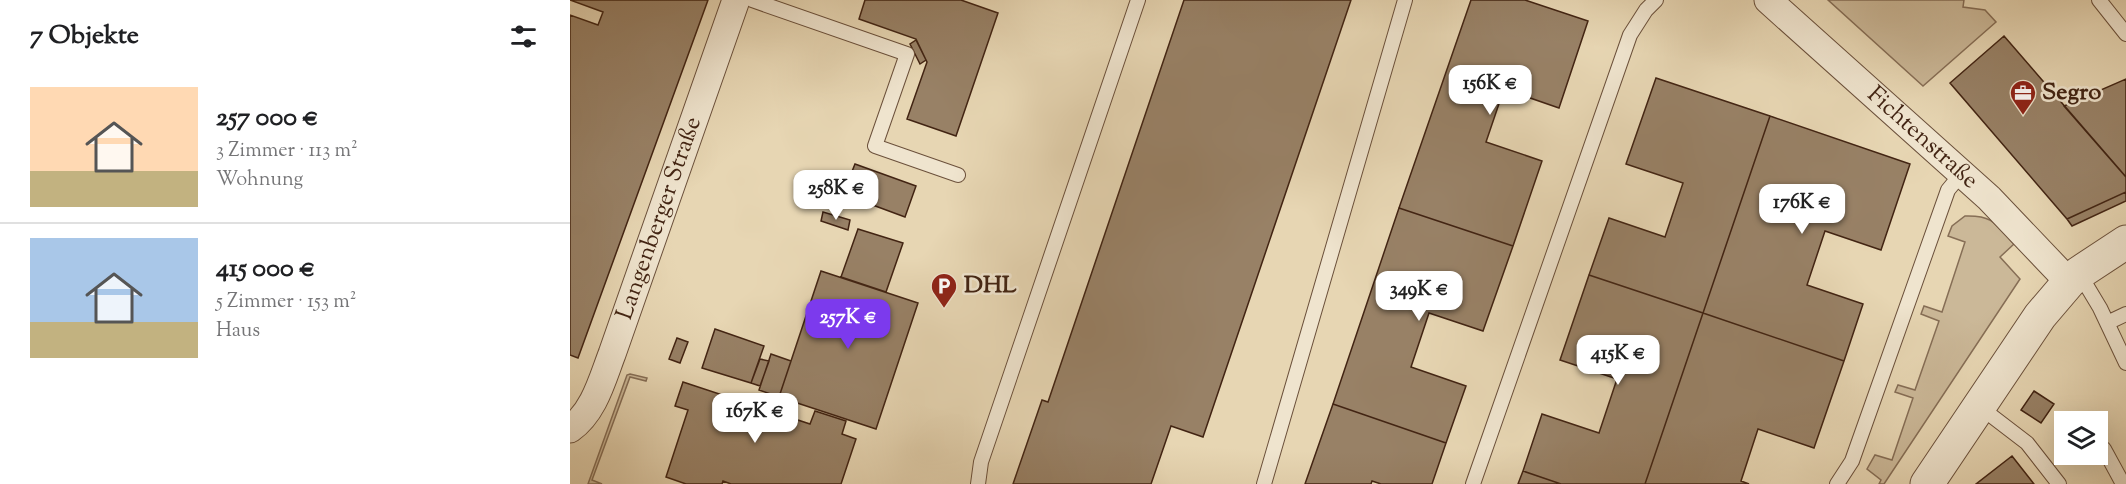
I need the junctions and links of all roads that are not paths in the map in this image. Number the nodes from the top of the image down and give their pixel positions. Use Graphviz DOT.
graph roads {
  1 [pos="736,0"];
  2 [pos="752,0"];
  3 [pos="1138,0"];
  4 [pos="1405,0"];
  5 [pos="1656,0"];
  6 [pos="1768,0"];
  7 [pos="2099,0"];
  8 [pos="2126,34"];
  9 [pos="1962,173"];
  10 [pos="958,175"];
  11 [pos="2126,242"];
  12 [pos="2074,278"];
  13 [pos="2126,314"];
  14 [pos="2107,323"];
  15 [pos="2126,363"];
  16 [pos="1980,407"];
  17 [pos="570,429"];
  18 [pos="2108,458"];
  19 [pos="978,484"];
  20 [pos="1264,484"];
  21 [pos="1473,484"];
  22 [pos="1837,484"];
  23 [pos="1927,484"];
  24 [pos="2059,484"];
  25 [pos="2123,484"];
  1 -- 17 [label="street, Langenberger Straße"];
  2 -- 10 [label="lane"];
  3 -- 19 [label="lane"];
  4 -- 20 [label="lane"];
  5 -- 21 [label="lane"];
  6 -- 9 [label="street, Fichtenstraße"];
  7 -- 8 [label="lane"];
  9 -- 12 [label="street, Fichtenstraße"];
  9 -- 22 [label="lane"];
  11 -- 12 [label="street"];
  12 -- 14 [label="lane"];
  12 -- 16 [label="street"];
  13 -- 14 [label="lane"];
  14 -- 15 [label="lane"];
  16 -- 23 [label="street"];
  16 -- 24 [label="lane"];
  18 -- 25 [label="lane"];
}
